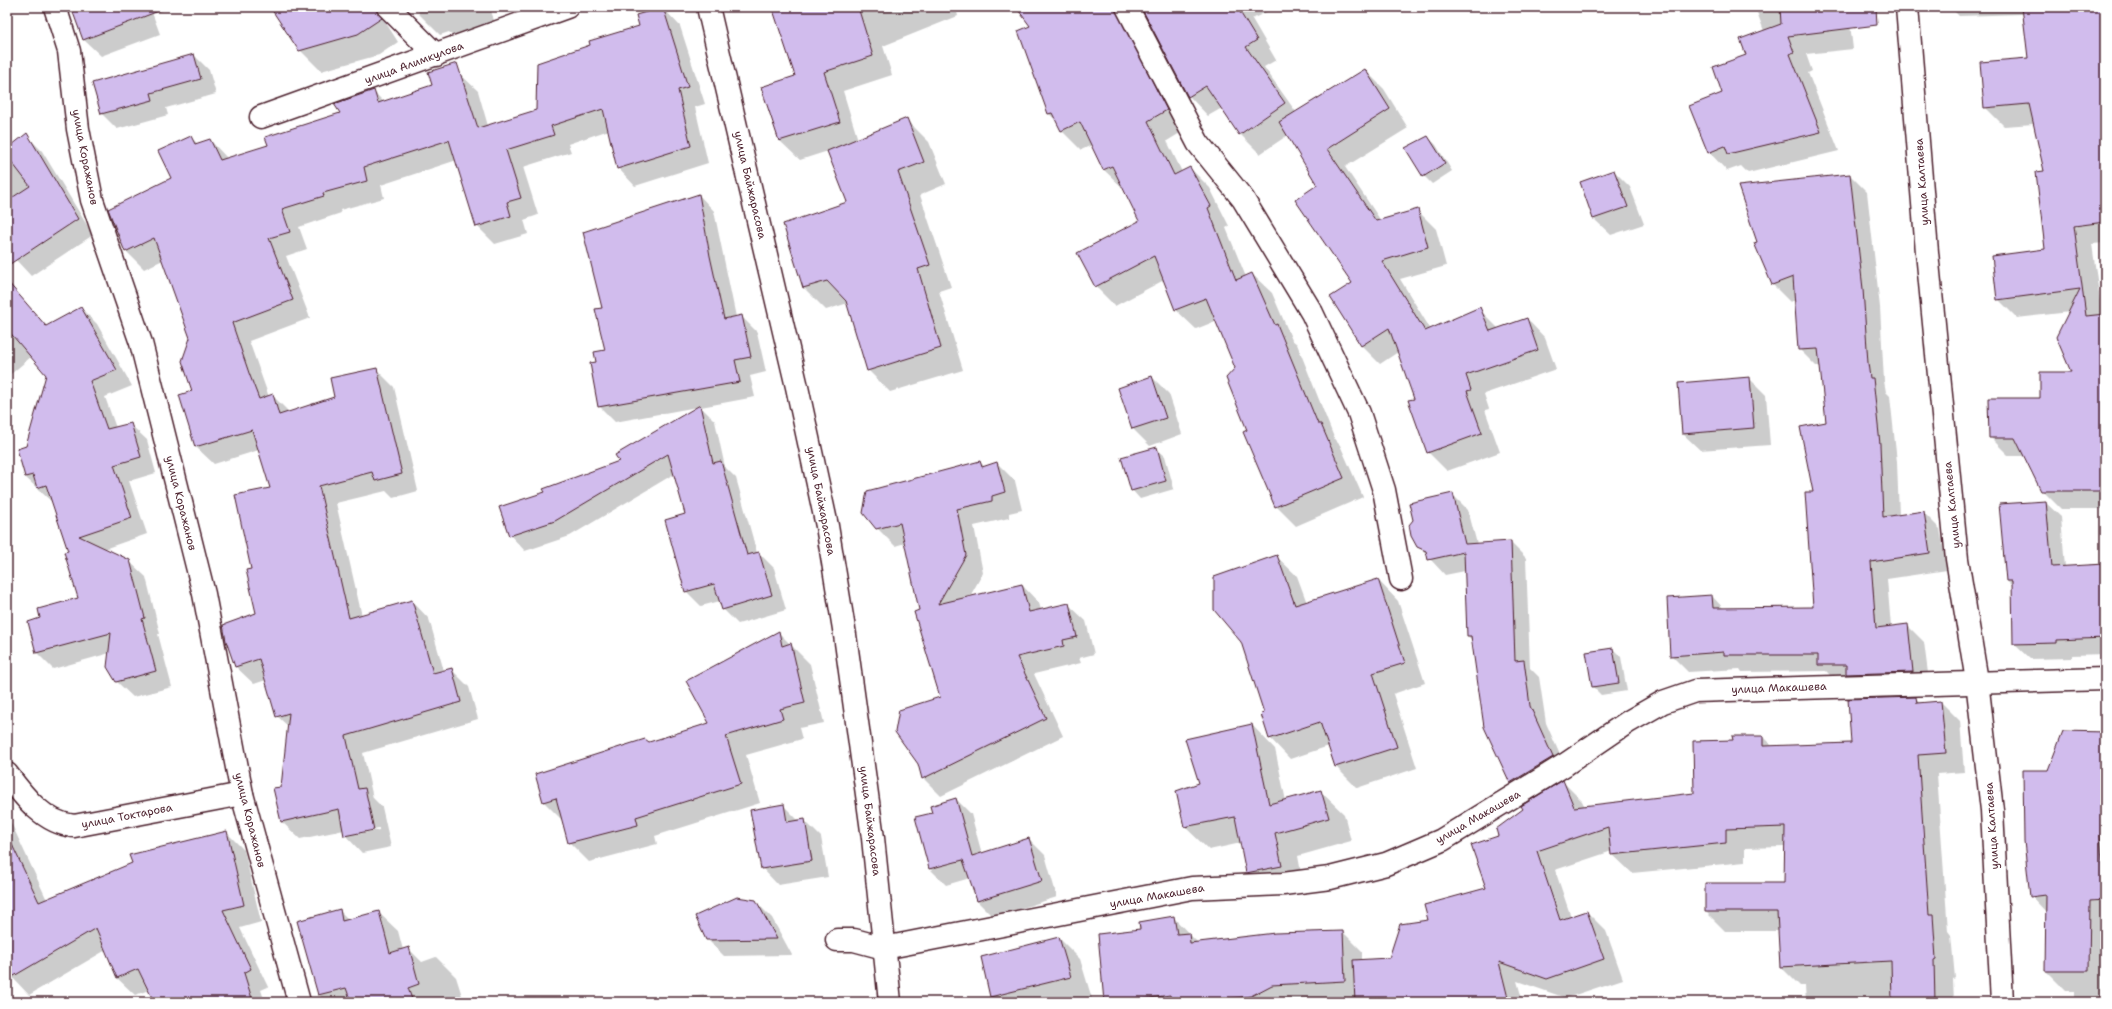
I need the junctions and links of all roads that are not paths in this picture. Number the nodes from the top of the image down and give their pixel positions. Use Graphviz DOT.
graph roads {
  1 [pos="55,7"];
  2 [pos="388,7"];
  3 [pos="567,7"];
  4 [pos="708,7"];
  5 [pos="1127,7"];
  6 [pos="1907,7"];
  7 [pos="436,55"];
  8 [pos="260,117"];
  9 [pos="1400,579"];
  10 [pos="2105,679"];
  11 [pos="1977,681"];
  12 [pos="7,774"];
  13 [pos="242,794"];
  14 [pos="836,940"];
  15 [pos="884,948"];
  16 [pos="299,1002"];
  17 [pos="890,1002"];
  18 [pos="2002,1002"];
  1 -- 13 [label="street, улица Коражанов"];
  2 -- 7 [label="street"];
  3 -- 7 [label="street, улица Алимкулова"];
  4 -- 15 [label="street, улица Байжарасова"];
  5 -- 9 [label="street"];
  6 -- 11 [label="street, улица Калтаева"];
  7 -- 8 [label="street, улица Алимкулова"];
  10 -- 11 [label="street, улица Макашева"];
  11 -- 15 [label="street, улица Макашева"];
  11 -- 18 [label="street, улица Калтаева"];
  12 -- 13 [label="street, улица Токтарова"];
  13 -- 16 [label="street, улица Коражанов"];
  14 -- 15 [label="street, улица Макашева"];
  15 -- 17 [label="street, улица Байжарасова"];
}
